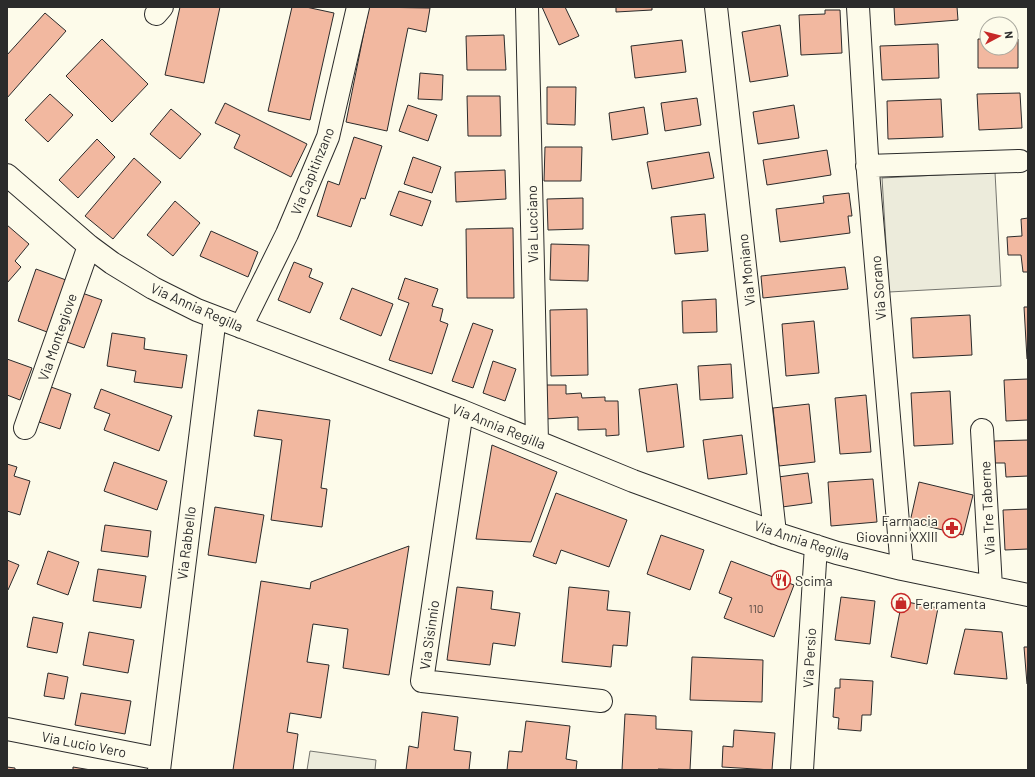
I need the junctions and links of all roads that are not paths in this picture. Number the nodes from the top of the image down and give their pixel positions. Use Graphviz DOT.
graph roads {
  1 [pos="358,7"];
  2 [pos="527,7"];
  3 [pos="716,7"];
  4 [pos="858,7"];
  5 [pos="1020,161"];
  6 [pos="867,166"];
  7 [pos="7,175"];
  8 [pos="89,246"];
  9 [pos="215,317"];
  10 [pos="241,327"];
  11 [pos="462,411"];
  12 [pos="25,428"];
  13 [pos="982,430"];
  14 [pos="537,441"];
  15 [pos="775,533"];
  16 [pos="816,546"];
  17 [pos="902,569"];
  18 [pos="992,587"];
  19 [pos="1028,595"];
  20 [pos="602,701"];
  21 [pos="7,730"];
  22 [pos="159,765"];
  23 [pos="802,770"];
  1 -- 10 [label="street, Via Capitinzano"];
  2 -- 14 [label="street, Via Lucciano"];
  3 -- 15 [label="street, Via Moniano"];
  4 -- 6 [label="street, Via Sorano"];
  5 -- 6 [label="street"];
  6 -- 17 [label="street, Via Sorano"];
  7 -- 8 [label="street, Via Annia Regilla"];
  8 -- 9 [label="street, Via Annia Regilla"];
  8 -- 12 [label="street, Via Montegiove"];
  9 -- 10 [label="street, Via Annia Regilla"];
  9 -- 22 [label="street, Via Rabbello"];
  10 -- 11 [label="street, Via Annia Regilla"];
  11 -- 14 [label="street, Via Annia Regilla"];
  11 -- 20 [label="street, Via Sisinnio"];
  13 -- 18 [label="street, Via Tre Taberne"];
  14 -- 15 [label="street, Via Annia Regilla"];
  15 -- 16 [label="street, Via Annia Regilla"];
  16 -- 17 [label="street, Via Annia Regilla"];
  16 -- 23 [label="street, Via Persio"];
  17 -- 18 [label="street, Via Annia Regilla"];
  18 -- 19 [label="street, Via Annia Regilla"];
  21 -- 22 [label="street, Via Lucio Vero"];
}
